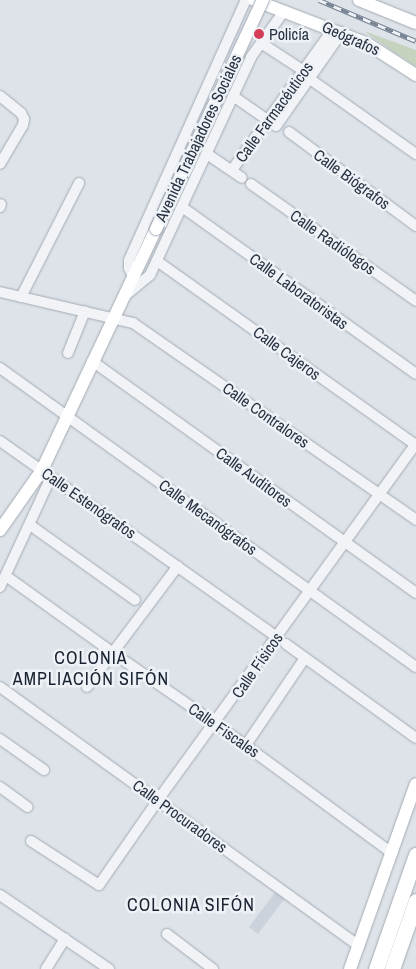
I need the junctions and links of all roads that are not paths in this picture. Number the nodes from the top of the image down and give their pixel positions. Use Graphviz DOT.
graph roads {
  1 [pos="246,0"];
  2 [pos="254,0"];
  3 [pos="263,0"];
  4 [pos="362,1"];
  5 [pos="284,11"];
  6 [pos="416,22"];
  7 [pos="338,30"];
  8 [pos="260,43"];
  9 [pos="307,75"];
  10 [pos="416,75"];
  11 [pos="0,96"];
  12 [pos="233,96"];
  13 [pos="272,124"];
  14 [pos="288,132"];
  15 [pos="207,154"];
  16 [pos="416,154"];
  17 [pos="0,164"];
  18 [pos="232,170"];
  19 [pos="79,183"];
  20 [pos="182,207"];
  21 [pos="416,226"];
  22 [pos="158,261"];
  23 [pos="133,276"];
  24 [pos="0,292"];
  25 [pos="21,297"];
  26 [pos="121,299"];
  27 [pos="416,301"];
  28 [pos="85,311"];
  29 [pos="113,318"];
  30 [pos="68,353"];
  31 [pos="92,361"];
  32 [pos="0,368"];
  33 [pos="416,374"];
  34 [pos="67,415"];
  35 [pos="0,440"];
  36 [pos="416,445"];
  37 [pos="46,474"];
  38 [pos="380,494"];
  39 [pos="416,520"];
  40 [pos="30,525"];
  41 [pos="0,530"];
  42 [pos="345,543"];
  43 [pos="178,566"];
  44 [pos="6,576"];
  45 [pos="0,587"];
  46 [pos="311,590"];
  47 [pos="416,593"];
  48 [pos="134,600"];
  49 [pos="277,636"];
  50 [pos="286,644"];
  51 [pos="113,653"];
  52 [pos="305,658"];
  53 [pos="416,667"];
  54 [pos="0,687"];
  55 [pos="87,687"];
  56 [pos="215,723"];
  57 [pos="416,738"];
  58 [pos="0,739"];
  59 [pos="246,745"];
  60 [pos="44,770"];
  61 [pos="416,784"];
  62 [pos="0,786"];
  63 [pos="158,800"];
  64 [pos="28,807"];
  65 [pos="32,841"];
  66 [pos="392,853"];
  67 [pos="416,856"];
  68 [pos="0,895"];
  69 [pos="416,901"];
  70 [pos="167,934"];
  71 [pos="65,938"];
  72 [pos="358,946"];
  73 [pos="46,969"];
  74 [pos="109,969"];
  75 [pos="213,969"];
  76 [pos="350,969"];
  77 [pos="376,969"];
  78 [pos="392,969"];
  1 -- 23 [label="street, Avenida Trabajadores Sociales"];
  2 -- 5 [label="main road, Geógrafos"];
  3 -- 23 [label="main road, Avenida Trabajadores Sociales, bridge"];
  4 -- 6 [label="main road"];
  5 -- 7 [label="main road, Geógrafos"];
  5 -- 8 [label="street, Avenida Trabajadores Sociales"];
  7 -- 9 [label="street, Calle Farmacéuticos"];
  7 -- 10 [label="main road, Geógrafos"];
  8 -- 9 [label="street"];
  8 -- 12 [label="street, Avenida Trabajadores Sociales"];
  9 -- 13 [label="street, Calle Farmacéuticos"];
  9 -- 16 [label="street"];
  11 -- 17 [label="street"];
  12 -- 13 [label="street"];
  12 -- 15 [label="street, Avenida Trabajadores Sociales"];
  13 -- 18 [label="street, Calle Farmacéuticos"];
  14 -- 21 [label="street, Calle Biógrafos"];
  15 -- 18 [label="street, Calle Radiólogos"];
  15 -- 20 [label="street, Avenida Trabajadores Sociales"];
  18 -- 27 [label="street, Calle Radiólogos"];
  19 -- 25 [label="street"];
  20 -- 22 [label="street, Avenida Trabajadores Sociales"];
  20 -- 33 [label="street, Calle Laboratoristas"];
  22 -- 26 [label="street, Avenida Trabajadores Sociales"];
  22 -- 36 [label="street, Calle Cajeros"];
  23 -- 26 [label="main road, Avenida Trabajadores Sociales"];
  24 -- 25 [label="street, Calle Contralores"];
  25 -- 28 [label="street, Calle Contralores"];
  26 -- 29 [label="main road, Avenida Trabajadores Sociales"];
  28 -- 29 [label="street, Calle Contralores"];
  28 -- 30 [label="street"];
  29 -- 31 [label="main road, Avenida Trabajadores Sociales"];
  29 -- 38 [label="street, Calle Contralores"];
  31 -- 34 [label="main road, Avenida Trabajadores Sociales"];
  31 -- 42 [label="street, Calle Auditores"];
  32 -- 34 [label="street, Calle Mecanógrafos"];
  34 -- 37 [label="main road, Avenida Trabajadores Sociales"];
  34 -- 46 [label="street, Calle Mecanógrafos"];
  35 -- 37 [label="street, Calle Estenógrafos"];
  36 -- 38 [label="street, Calle Físicos"];
  37 -- 40 [label="street"];
  37 -- 41 [label="main road, Avenida Trabajadores Sociales"];
  37 -- 43 [label="street, Calle Estenógrafos"];
  38 -- 39 [label="street, Calle Contralores"];
  38 -- 42 [label="street, Calle Físicos"];
  40 -- 44 [label="street"];
  40 -- 48 [label="street"];
  42 -- 46 [label="street, Calle Físicos"];
  42 -- 47 [label="street, Calle Auditores"];
  43 -- 49 [label="street, Calle Estenógrafos"];
  43 -- 51 [label="street"];
  44 -- 45 [label="street"];
  44 -- 51 [label="street, Calle Fiscales"];
  46 -- 49 [label="street, Calle Físicos"];
  46 -- 53 [label="street, Calle Mecanógrafos"];
  49 -- 56 [label="street, Calle Físicos"];
  50 -- 52 [label="street"];
  51 -- 55 [label="street"];
  51 -- 56 [label="street, Calle Fiscales"];
  52 -- 57 [label="street"];
  52 -- 59 [label="street"];
  54 -- 63 [label="street, Calle Procuradores"];
  56 -- 59 [label="street, Calle Fiscales"];
  56 -- 63 [label="street, Calle Físicos"];
  58 -- 60 [label="street"];
  59 -- 66 [label="street, Calle Fiscales"];
  61 -- 66 [label="main road"];
  62 -- 64 [label="street"];
  63 -- 65 [label="street, Calle Físicos"];
  63 -- 72 [label="street, Calle Procuradores"];
  66 -- 72 [label="main road"];
  67 -- 77 [label="highway"];
  68 -- 71 [label="street"];
  69 -- 78 [label="highway"];
  70 -- 75 [label="street"];
  71 -- 73 [label="street"];
  71 -- 74 [label="street"];
  72 -- 76 [label="main road"];
}
